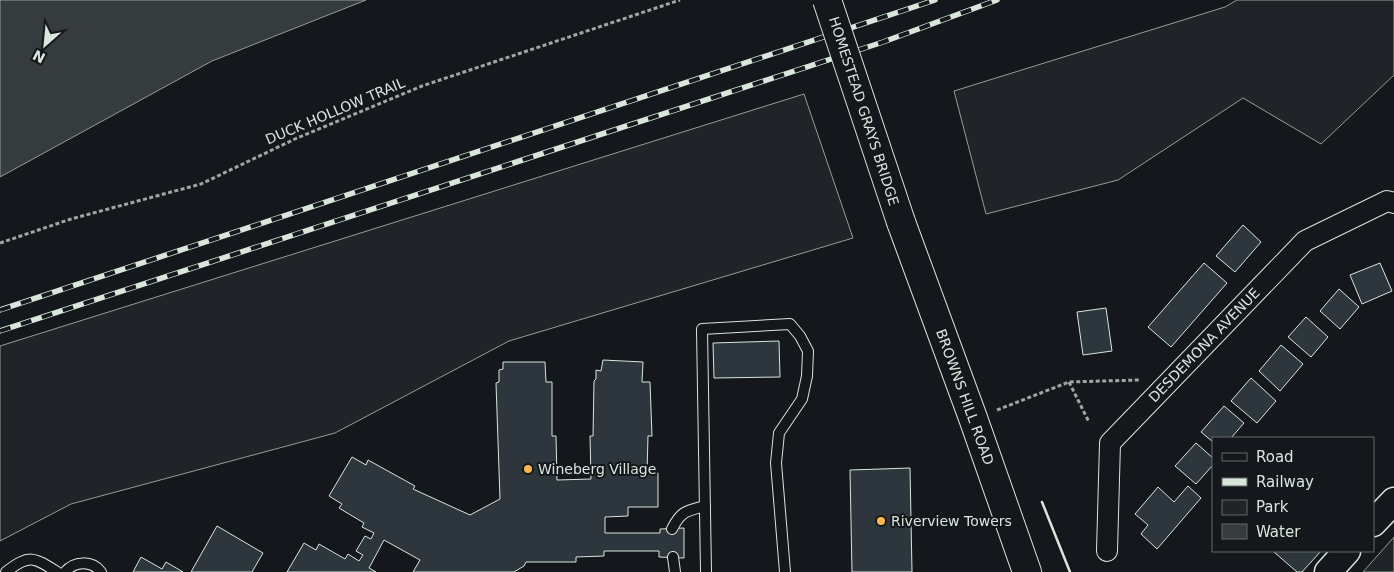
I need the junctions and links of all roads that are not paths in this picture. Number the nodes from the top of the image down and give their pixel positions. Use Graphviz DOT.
graph roads {
  1 [pos="827,0"];
  2 [pos="1394,203"];
  3 [pos="900,222"];
  4 [pos="1394,501"];
  5 [pos="705,506"];
  6 [pos="1374,522"];
  7 [pos="672,529"];
  8 [pos="1108,551"];
  9 [pos="1346,552"];
  10 [pos="673,557"];
  11 [pos="6,572"];
  12 [pos="57,572"];
  13 [pos="65,572"];
  14 [pos="101,572"];
  15 [pos="674,572"];
  16 [pos="706,572"];
  17 [pos="785,572"];
  18 [pos="1027,572"];
  19 [pos="1328,572"];
  1 -- 3 [label="main road, HOMESTEAD GRAYS BRIDGE, bridge"];
  2 -- 8 [label="street, DESDEMONA AVENUE"];
  3 -- 18 [label="main road, BROWNS HILL ROAD"];
  4 -- 6 [label="street"];
  5 -- 7 [label="lane"];
  5 -- 16 [label="lane"];
  5 -- 17 [label="lane"];
  9 -- 19 [label="street"];
  10 -- 15 [label="lane"];
  11 -- 12 [label="lane"];
  13 -- 14 [label="lane"];
}
